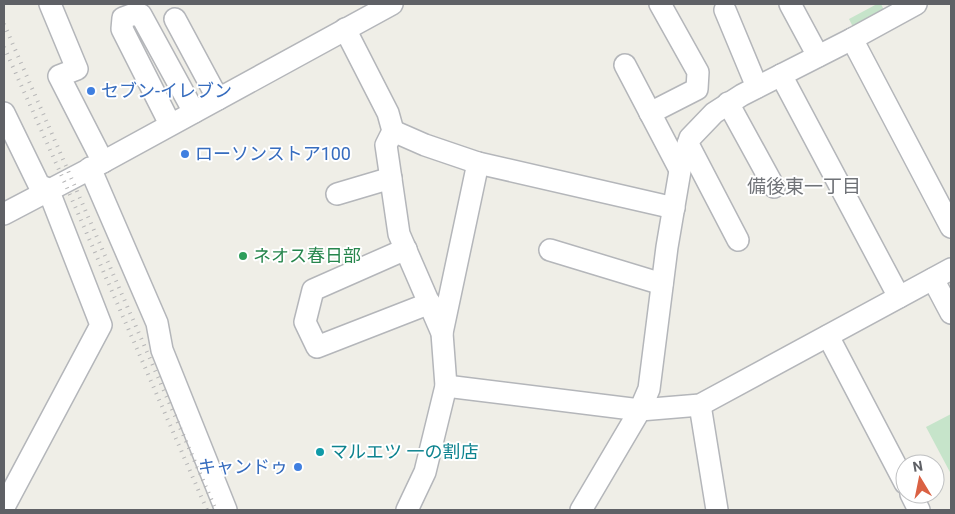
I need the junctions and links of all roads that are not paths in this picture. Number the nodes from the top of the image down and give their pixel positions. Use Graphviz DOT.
graph roads {
  1 [pos="50,4"];
  2 [pos="392,4"];
  3 [pos="660,4"];
  4 [pos="790,4"];
  5 [pos="916,4"];
  6 [pos="725,10"];
  7 [pos="175,19"];
  8 [pos="344,29"];
  9 [pos="852,39"];
  10 [pos="818,56"];
  11 [pos="625,65"];
  12 [pos="782,75"];
  13 [pos="757,87"];
  14 [pos="218,98"];
  15 [pos="728,103"];
  16 [pos="194,112"];
  17 [pos="4,113"];
  18 [pos="650,113"];
  19 [pos="170,124"];
  20 [pos="393,132"];
  21 [pos="688,144"];
  22 [pos="478,163"];
  23 [pos="96,165"];
  24 [pos="680,170"];
  25 [pos="391,178"];
  26 [pos="774,187"];
  27 [pos="336,194"];
  28 [pos="52,199"];
  29 [pos="674,208"];
  30 [pos="4,214"];
  31 [pos="951,227"];
  32 [pos="738,240"];
  33 [pos="406,249"];
  34 [pos="550,250"];
  35 [pos="951,269"];
  36 [pos="932,279"];
  37 [pos="662,284"];
  38 [pos="899,297"];
  39 [pos="430,303"];
  40 [pos="951,313"];
  41 [pos="442,332"];
  42 [pos="828,336"];
  43 [pos="446,386"];
  44 [pos="700,405"];
  45 [pos="640,410"];
  46 [pos="895,464"];
  47 [pos="4,507"];
  48 [pos="226,510"];
  49 [pos="407,510"];
  50 [pos="581,510"];
  51 [pos="717,510"];
  1 -- 23 [label="street"];
  2 -- 8 [label="street"];
  3 -- 18 [label="street"];
  4 -- 10 [label="street"];
  5 -- 9 [label="street"];
  6 -- 13 [label="street"];
  7 -- 14 [label="street"];
  8 -- 14 [label="street"];
  8 -- 20 [label="street"];
  9 -- 10 [label="street"];
  9 -- 31 [label="street"];
  10 -- 12 [label="street"];
  11 -- 18 [label="street"];
  12 -- 13 [label="street"];
  12 -- 38 [label="street"];
  13 -- 15 [label="street"];
  14 -- 16 [label="street"];
  15 -- 21 [label="street"];
  15 -- 26 [label="street"];
  16 -- 19 [label="street"];
  16 -- 19 [label="street"];
  17 -- 28 [label="street"];
  18 -- 24 [label="street"];
  19 -- 23 [label="street"];
  20 -- 22 [label="street"];
  20 -- 25 [label="street"];
  21 -- 24 [label="street"];
  21 -- 32 [label="street"];
  22 -- 29 [label="street"];
  22 -- 41 [label="street"];
  23 -- 28 [label="street"];
  23 -- 48 [label="street"];
  24 -- 29 [label="street"];
  25 -- 27 [label="street"];
  25 -- 33 [label="street"];
  28 -- 30 [label="street"];
  28 -- 47 [label="street"];
  29 -- 37 [label="street"];
  33 -- 39 [label="street"];
  33 -- 39 [label="street"];
  34 -- 37 [label="street"];
  35 -- 36 [label="street"];
  36 -- 38 [label="street"];
  36 -- 40 [label="street"];
  37 -- 45 [label="street"];
  38 -- 42 [label="street"];
  39 -- 41 [label="street"];
  41 -- 43 [label="street"];
  42 -- 44 [label="street"];
  42 -- 46 [label="street"];
  43 -- 45 [label="street"];
  43 -- 49 [label="street"];
  44 -- 45 [label="street"];
  44 -- 51 [label="street"];
  45 -- 50 [label="street"];
}
